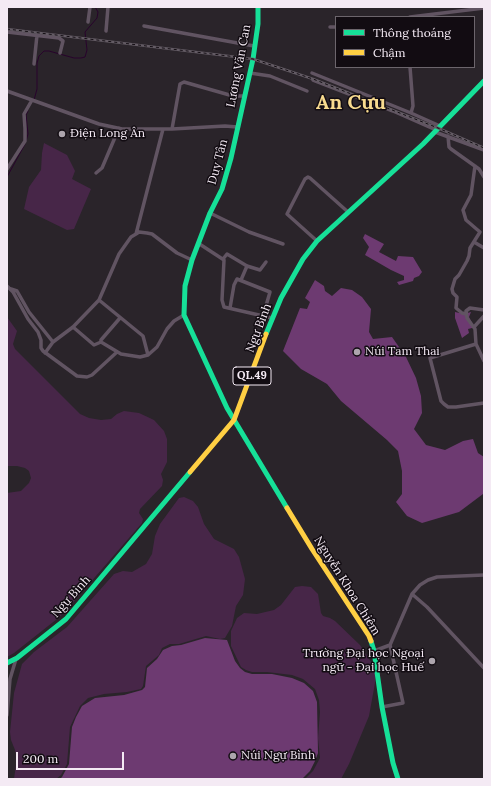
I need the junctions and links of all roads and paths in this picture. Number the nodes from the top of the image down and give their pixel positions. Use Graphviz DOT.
graph roads {
  1 [pos="90,7"];
  2 [pos="108,7"];
  3 [pos="258,7"];
  4 [pos="484,8"];
  5 [pos="418,16"];
  6 [pos="88,22"];
  7 [pos="144,26"];
  8 [pos="330,27"];
  9 [pos="335,27"];
  10 [pos="106,31"];
  11 [pos="7,32"];
  12 [pos="37,35"];
  13 [pos="254,46"];
  14 [pos="60,53"];
  15 [pos="34,64"];
  16 [pos="410,68"];
  17 [pos="250,73"];
  18 [pos="312,73"];
  19 [pos="312,80"];
  20 [pos="484,82"];
  21 [pos="7,91"];
  22 [pos="307,91"];
  23 [pos="244,96"];
  24 [pos="33,101"];
  25 [pos="411,113"];
  26 [pos="236,127"];
  27 [pos="119,128"];
  28 [pos="163,129"];
  29 [pos="172,129"];
  30 [pos="436,129"];
  31 [pos="448,136"];
  32 [pos="484,150"];
  33 [pos="475,166"];
  34 [pos="7,169"];
  35 [pos="96,173"];
  36 [pos="484,177"];
  37 [pos="348,212"];
  38 [pos="210,213"];
  39 [pos="136,234"];
  40 [pos="317,241"];
  41 [pos="474,242"];
  42 [pos="198,243"];
  43 [pos="283,244"];
  44 [pos="484,248"];
  45 [pos="223,259"];
  46 [pos="192,260"];
  47 [pos="266,262"];
  48 [pos="247,266"];
  49 [pos="240,280"];
  50 [pos="7,286"];
  51 [pos="11,289"];
  52 [pos="99,300"];
  53 [pos="230,308"];
  54 [pos="484,310"];
  55 [pos="466,314"];
  56 [pos="184,315"];
  57 [pos="263,316"];
  58 [pos="484,316"];
  59 [pos="120,318"];
  60 [pos="272,318"];
  61 [pos="73,327"];
  62 [pos="474,327"];
  63 [pos="54,342"];
  64 [pos="101,342"];
  65 [pos="476,344"];
  66 [pos="117,352"];
  67 [pos="45,353"];
  68 [pos="148,355"];
  69 [pos="484,361"];
  70 [pos="484,403"];
  71 [pos="234,420"];
  72 [pos="484,574"];
  73 [pos="412,594"];
  74 [pos="390,645"];
  75 [pos="374,651"];
  76 [pos="17,658"];
  77 [pos="7,663"];
  78 [pos="484,668"];
  79 [pos="382,707"];
  80 [pos="7,715"];
  81 [pos="398,779"];
  1 -- 6 [label="street"];
  2 -- 10 [label="street"];
  3 -- 13 [label="main road, Lương Văn Can"];
  4 -- 5 [label="street"];
  7 -- 13 [label="street"];
  8 -- 9 [label="street"];
  11 -- 12 [label="street"];
  12 -- 14 [label="street"];
  12 -- 15 [label="street"];
  13 -- 17 [label="main road, Lương Văn Can"];
  16 -- 25 [label="street"];
  17 -- 22 [label="street"];
  17 -- 23 [label="main road, Lương Văn Can"];
  18 -- 25 [label="street"];
  19 -- 30 [label="street"];
  20 -- 30 [label="main road, Ngự Bình / QL.49"];
  21 -- 24 [label="street, Duy Tân"];
  23 -- 26 [label="main road, Lương Văn Can"];
  23 -- 29 [label="street"];
  24 -- 27 [label="street, Duy Tân"];
  24 -- 34 [label="street"];
  25 -- 30 [label="street"];
  26 -- 29 [label="street, Duy Tân"];
  26 -- 38 [label="main road, Duy Tân"];
  27 -- 28 [label="street, Duy Tân"];
  27 -- 35 [label="street"];
  28 -- 29 [label="street, Duy Tân"];
  28 -- 39 [label="street"];
  30 -- 31 [label="street"];
  30 -- 37 [label="main road, Ngự Bình / QL.49"];
  31 -- 32 [label="street"];
  31 -- 33 [label="street"];
  33 -- 36 [label="street"];
  33 -- 41 [label="street"];
  37 -- 40 [label="main road, Ngự Bình / QL.49"];
  37 -- 40 [label="street"];
  38 -- 42 [label="main road, Duy Tân"];
  38 -- 43 [label="street"];
  39 -- 46 [label="street"];
  39 -- 52 [label="street"];
  40 -- 60 [label="main road, Ngự Bình / QL.49"];
  41 -- 44 [label="street"];
  41 -- 55 [label="street"];
  42 -- 45 [label="street"];
  42 -- 46 [label="main road, Duy Tân"];
  45 -- 48 [label="street"];
  45 -- 53 [label="street"];
  46 -- 56 [label="main road, Duy Tân"];
  47 -- 48 [label="street"];
  48 -- 49 [label="street"];
  49 -- 53 [label="street"];
  49 -- 57 [label="street"];
  50 -- 51 [label="street"];
  51 -- 63 [label="street"];
  51 -- 67 [label="street"];
  52 -- 59 [label="street"];
  52 -- 61 [label="street"];
  53 -- 57 [label="street"];
  54 -- 55 [label="street"];
  55 -- 62 [label="street"];
  56 -- 68 [label="street"];
  56 -- 71 [label="main road, Duy Tân"];
  57 -- 60 [label="street"];
  58 -- 62 [label="street"];
  59 -- 64 [label="street"];
  59 -- 68 [label="street"];
  60 -- 71 [label="main road, Ngự Bình / QL.49"];
  61 -- 63 [label="street"];
  61 -- 64 [label="street"];
  62 -- 65 [label="street"];
  63 -- 67 [label="street"];
  64 -- 66 [label="street"];
  65 -- 69 [label="street"];
  65 -- 70 [label="street"];
  66 -- 67 [label="street"];
  66 -- 68 [label="street"];
  71 -- 75 [label="main road, Nguyễn Khoa Chiêm"];
  71 -- 76 [label="main road, Ngự Bình / QL.49"];
  72 -- 73 [label="street"];
  73 -- 74 [label="street"];
  73 -- 78 [label="street"];
  74 -- 75 [label="street"];
  74 -- 79 [label="street"];
  75 -- 79 [label="main road, Nguyễn Khoa Chiêm"];
  76 -- 77 [label="main road, Ngự Bình / QL.49"];
  76 -- 80 [label="street"];
  79 -- 81 [label="main road, Nguyễn Khoa Chiêm"];
}
